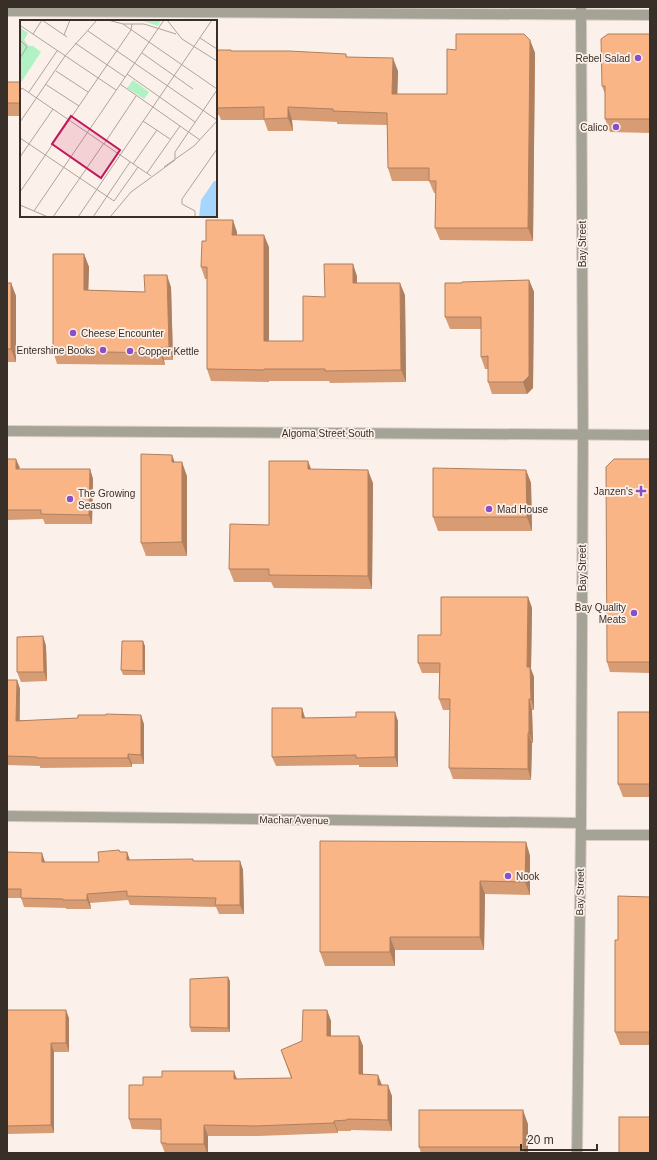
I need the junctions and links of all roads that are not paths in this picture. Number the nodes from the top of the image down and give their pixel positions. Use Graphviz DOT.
graph roads {
  1 [pos="7,11"];
  2 [pos="581,11"];
  3 [pos="650,16"];
  4 [pos="7,431"];
  5 [pos="583,435"];
  6 [pos="650,435"];
  7 [pos="7,816"];
  8 [pos="581,824"];
  9 [pos="581,835"];
  10 [pos="650,835"];
  11 [pos="578,1153"];
  1 -- 2 [label="street"];
  2 -- 3 [label="street"];
  2 -- 5 [label="street, Bay Street"];
  4 -- 5 [label="street, Algoma Street South"];
  5 -- 6 [label="street, Algoma Street South"];
  5 -- 8 [label="street, Bay Street"];
  7 -- 8 [label="street, Machar Avenue"];
  8 -- 9 [label="street, Bay Street"];
  9 -- 10 [label="street"];
  9 -- 11 [label="street, Bay Street"];
}
